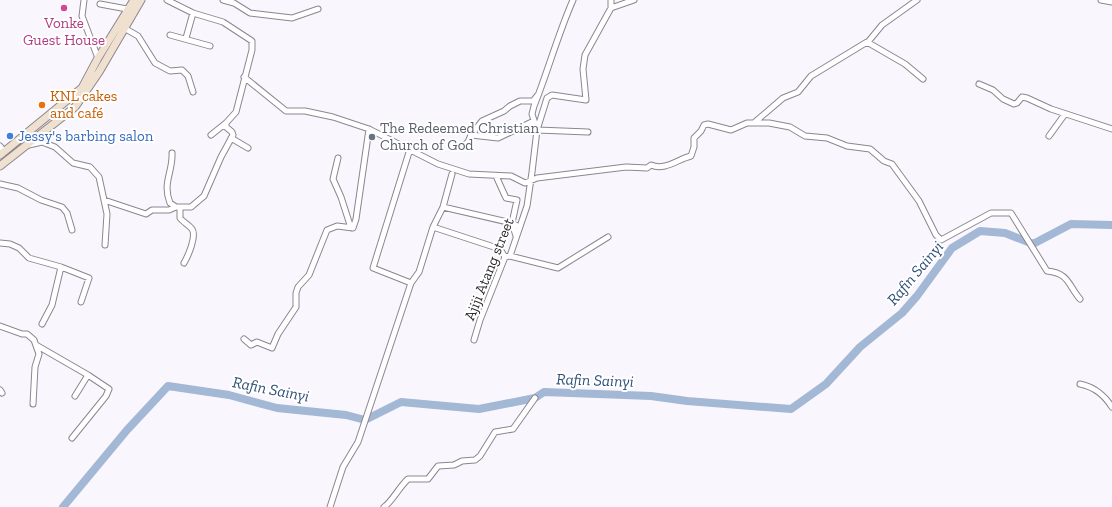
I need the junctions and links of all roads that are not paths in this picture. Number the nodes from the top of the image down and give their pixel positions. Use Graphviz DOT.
graph roads {
  1 [pos="84,0"];
  2 [pos="134,0"];
  3 [pos="141,0"];
  4 [pos="167,0"];
  5 [pos="222,0"];
  6 [pos="573,0"];
  7 [pos="611,0"];
  8 [pos="634,0"];
  9 [pos="917,0"];
  10 [pos="1101,0"];
  11 [pos="1112,2"];
  12 [pos="100,4"];
  13 [pos="611,8"];
  14 [pos="127,9"];
  15 [pos="318,9"];
  16 [pos="193,13"];
  17 [pos="124,28"];
  18 [pos="170,35"];
  19 [pos="186,38"];
  20 [pos="868,42"];
  21 [pos="210,46"];
  22 [pos="98,58"];
  23 [pos="244,77"];
  24 [pos="923,79"];
  25 [pos="979,84"];
  26 [pos="193,92"];
  27 [pos="540,92"];
  28 [pos="1065,114"];
  29 [pos="534,121"];
  30 [pos="755,122"];
  31 [pos="226,123"];
  32 [pos="369,129"];
  33 [pos="1112,129"];
  34 [pos="537,130"];
  35 [pos="588,132"];
  36 [pos="211,134"];
  37 [pos="470,135"];
  38 [pos="1049,136"];
  39 [pos="231,138"];
  40 [pos="464,145"];
  41 [pos="23,148"];
  42 [pos="248,148"];
  43 [pos="410,149"];
  44 [pos="1,151"];
  45 [pos="172,153"];
  46 [pos="338,158"];
  47 [pos="0,166"];
  48 [pos="452,174"];
  49 [pos="496,176"];
  50 [pos="530,180"];
  51 [pos="0,184"];
  52 [pos="104,200"];
  53 [pos="178,207"];
  54 [pos="443,207"];
  55 [pos="512,223"];
  56 [pos="434,227"];
  57 [pos="520,227"];
  58 [pos="350,228"];
  59 [pos="72,230"];
  60 [pos="516,236"];
  61 [pos="608,237"];
  62 [pos="0,243"];
  63 [pos="105,245"];
  64 [pos="507,256"];
  65 [pos="184,263"];
  66 [pos="61,267"];
  67 [pos="411,283"];
  68 [pos="1080,299"];
  69 [pos="81,302"];
  70 [pos="42,324"];
  71 [pos="0,326"];
  72 [pos="244,339"];
  73 [pos="474,340"];
  74 [pos="36,345"];
  75 [pos="88,374"];
  76 [pos="1080,384"];
  77 [pos="75,396"];
  78 [pos="535,398"];
  79 [pos="33,404"];
  80 [pos="1112,407"];
  81 [pos="72,438"];
  82 [pos="330,507"];
  83 [pos="384,507"];
  1 -- 22 [label="street"];
  2 -- 14 [label="main road"];
  3 -- 17 [label="main road"];
  4 -- 16 [label="street"];
  5 -- 15 [label="street"];
  6 -- 27 [label="street, Ajiji Atang street"];
  7 -- 13 [label="street"];
  8 -- 13 [label="street"];
  9 -- 20 [label="street"];
  10 -- 11 [label="street"];
  12 -- 14 [label="street"];
  13 -- 34 [label="street"];
  14 -- 22 [label="main road"];
  16 -- 19 [label="street"];
  16 -- 23 [label="street"];
  17 -- 26 [label="street"];
  17 -- 41 [label="main road"];
  18 -- 19 [label="street"];
  19 -- 21 [label="street"];
  20 -- 24 [label="street"];
  20 -- 30 [label="street"];
  22 -- 44 [label="main road"];
  23 -- 31 [label="street"];
  23 -- 32 [label="street"];
  25 -- 28 [label="street"];
  27 -- 29 [label="street, Ajiji Atang street"];
  27 -- 37 [label="street"];
  28 -- 33 [label="street"];
  28 -- 38 [label="street"];
  29 -- 34 [label="street, Ajiji Atang street"];
  29 -- 37 [label="street"];
  30 -- 50 [label="street"];
  30 -- 68 [label="street"];
  31 -- 36 [label="street"];
  31 -- 39 [label="street"];
  32 -- 43 [label="street"];
  32 -- 58 [label="street"];
  34 -- 35 [label="street"];
  34 -- 50 [label="street, Ajiji Atang street"];
  37 -- 40 [label="street"];
  39 -- 42 [label="street"];
  39 -- 53 [label="street"];
  41 -- 47 [label="main road"];
  41 -- 52 [label="street"];
  43 -- 49 [label="street"];
  43 -- 67 [label="street"];
  45 -- 53 [label="street"];
  46 -- 58 [label="street"];
  48 -- 54 [label="street"];
  49 -- 50 [label="street"];
  49 -- 55 [label="street"];
  50 -- 57 [label="street, Ajiji Atang street"];
  51 -- 59 [label="street"];
  52 -- 53 [label="street"];
  52 -- 63 [label="street"];
  53 -- 65 [label="street"];
  54 -- 55 [label="street"];
  54 -- 56 [label="street"];
  55 -- 57 [label="street"];
  55 -- 60 [label="street"];
  56 -- 64 [label="street"];
  56 -- 67 [label="street"];
  57 -- 60 [label="street, Ajiji Atang street"];
  58 -- 72 [label="street"];
  60 -- 64 [label="street, Ajiji Atang street"];
  61 -- 64 [label="street"];
  62 -- 66 [label="street"];
  64 -- 73 [label="street, Ajiji Atang street"];
  66 -- 69 [label="street"];
  66 -- 70 [label="street"];
  67 -- 82 [label="street"];
  71 -- 74 [label="street"];
  74 -- 75 [label="street"];
  74 -- 79 [label="street"];
  75 -- 77 [label="street"];
  75 -- 81 [label="street"];
  76 -- 80 [label="street"];
  78 -- 83 [label="street"];
}
